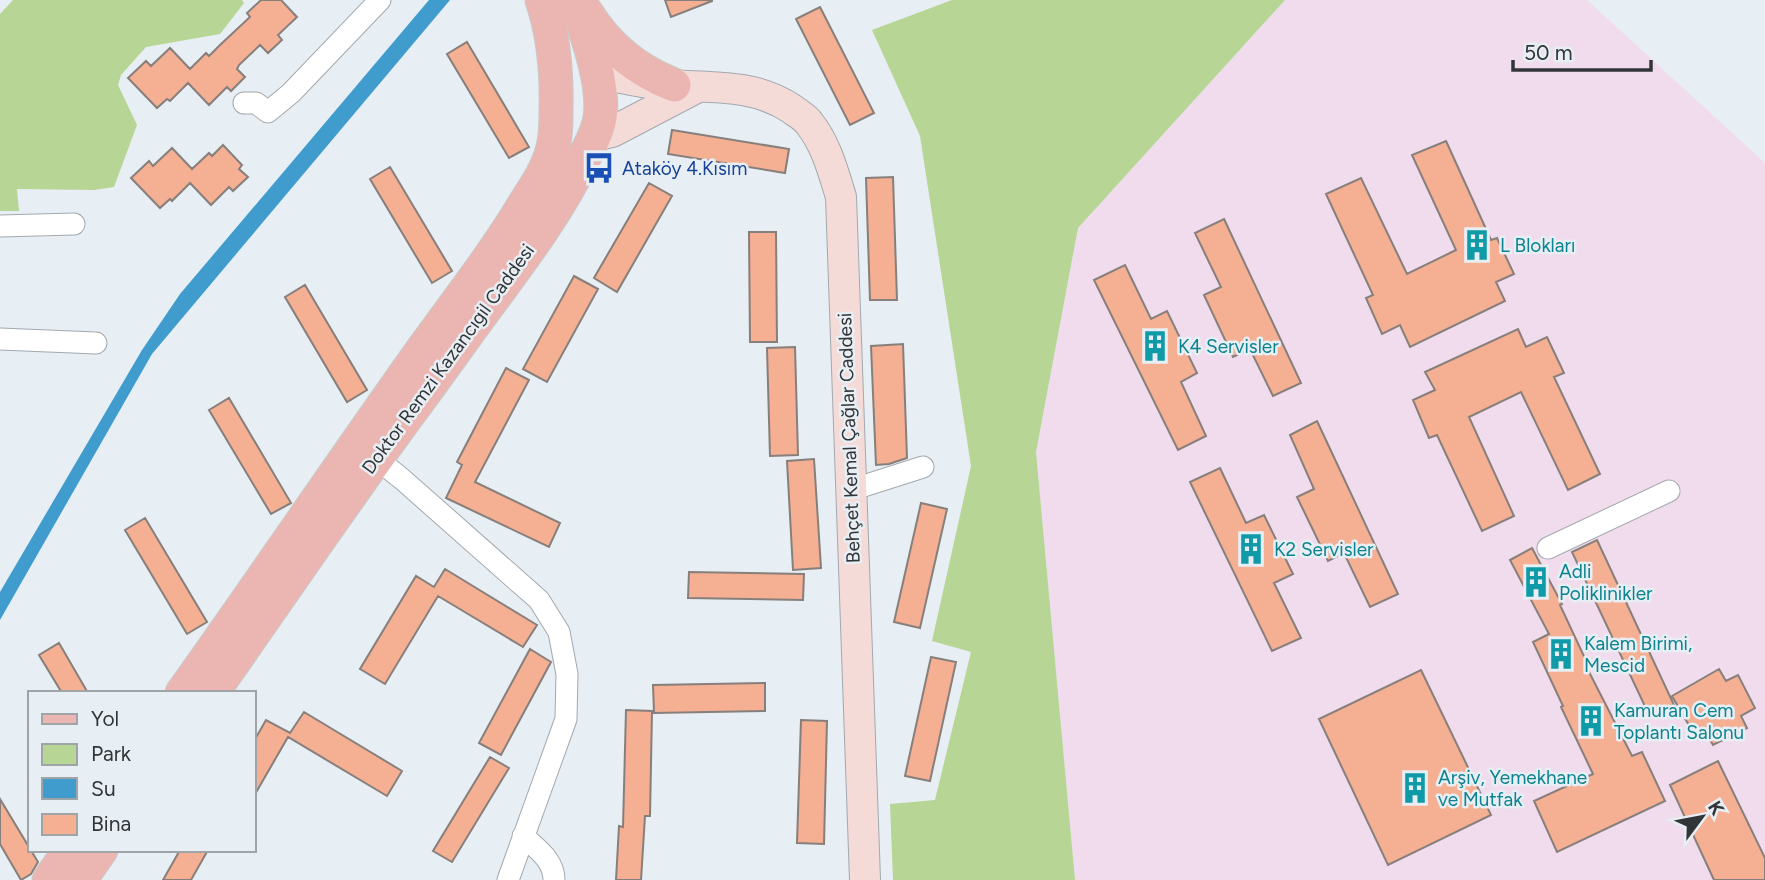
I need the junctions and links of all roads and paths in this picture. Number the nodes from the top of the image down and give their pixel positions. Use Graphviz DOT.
graph roads {
  1 [pos="380,0"];
  2 [pos="541,0"];
  3 [pos="577,0"];
  4 [pos="597,73"];
  5 [pos="557,76"];
  6 [pos="686,86"];
  7 [pos="244,103"];
  8 [pos="556,122"];
  9 [pos="595,136"];
  10 [pos="74,224"];
  11 [pos="0,226"];
  12 [pos="0,339"];
  13 [pos="96,343"];
  14 [pos="377,459"];
  15 [pos="923,467"];
  16 [pos="851,490"];
  17 [pos="1669,491"];
  18 [pos="1548,548"];
  19 [pos="182,691"];
  20 [pos="213,691"];
  21 [pos="523,836"];
  22 [pos="69,852"];
  23 [pos="100,852"];
  24 [pos="49,880"];
  25 [pos="80,880"];
  26 [pos="508,880"];
  27 [pos="554,880"];
  28 [pos="865,880"];
  1 -- 7 [label="street"];
  2 -- 5 [label="main road, Doktor Remzi Kazancıgil Caddesi"];
  3 -- 4 [label="main road, Doktor Remzi Kazancıgil Caddesi"];
  3 -- 6 [label="main road"];
  4 -- 5 [label="main road"];
  4 -- 6 [label="main road, Behçet Kemal Çağlar Caddesi"];
  4 -- 9 [label="main road, Doktor Remzi Kazancıgil Caddesi"];
  5 -- 8 [label="main road, Doktor Remzi Kazancıgil Caddesi"];
  6 -- 9 [label="main road"];
  6 -- 16 [label="main road, Behçet Kemal Çağlar Caddesi"];
  8 -- 9 [label="main road"];
  8 -- 19 [label="main road, Doktor Remzi Kazancıgil Caddesi"];
  9 -- 14 [label="main road, Doktor Remzi Kazancıgil Caddesi"];
  10 -- 11 [label="street"];
  12 -- 13 [label="street"];
  14 -- 20 [label="main road, Doktor Remzi Kazancıgil Caddesi"];
  14 -- 21 [label="street"];
  15 -- 16 [label="street"];
  16 -- 28 [label="main road, Behçet Kemal Çağlar Caddesi"];
  17 -- 18 [label="street"];
  21 -- 26 [label="street"];
  21 -- 27 [label="street"];
  22 -- 24 [label="main road"];
  23 -- 25 [label="main road"];
}
